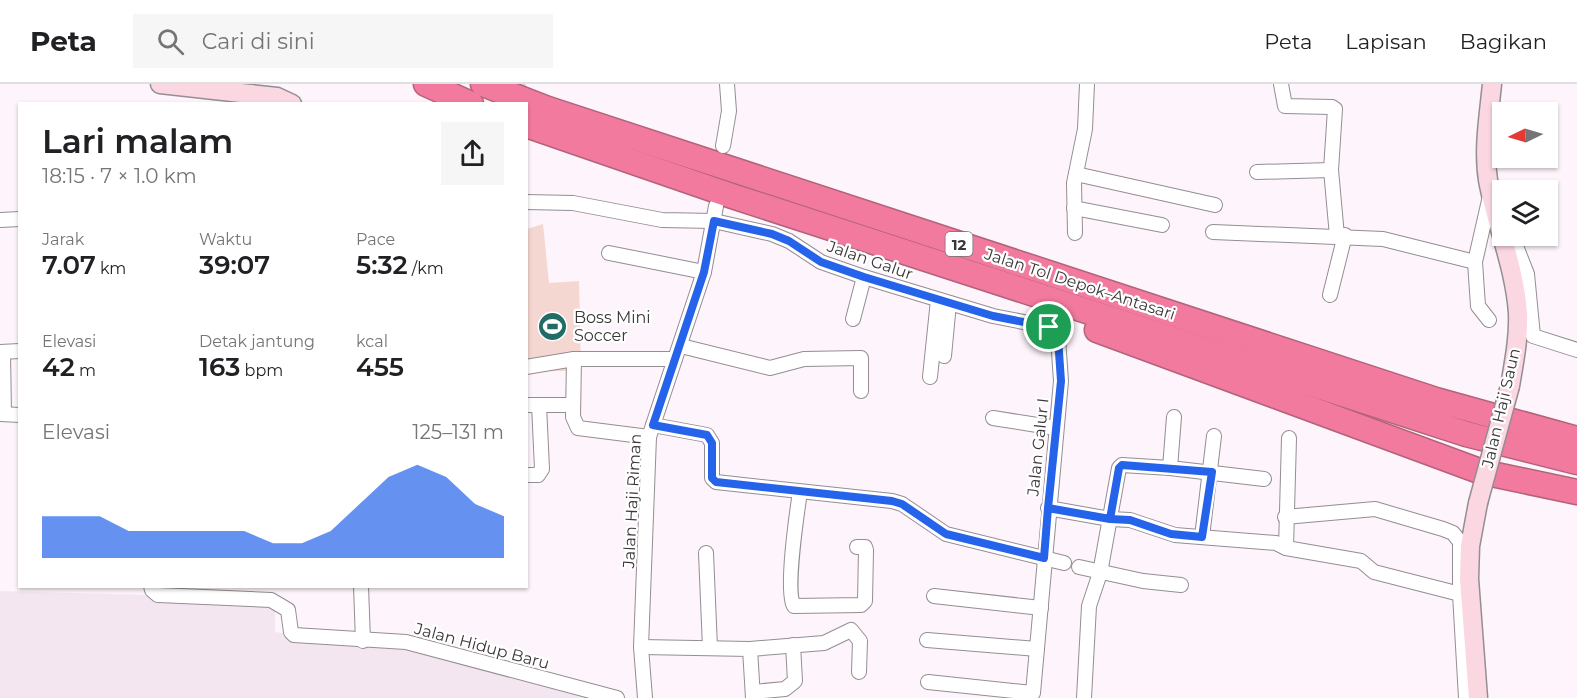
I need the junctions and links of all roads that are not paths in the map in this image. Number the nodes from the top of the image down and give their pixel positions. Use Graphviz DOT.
graph roads {
  1 [pos="160,84"];
  2 [pos="426,84"];
  3 [pos="483,84"];
  4 [pos="728,84"];
  5 [pos="1087,84"];
  6 [pos="1281,84"];
  7 [pos="1492,84"];
  8 [pos="287,102"];
  9 [pos="466,102"];
  10 [pos="528,126"];
  11 [pos="723,146"];
  12 [pos="1331,170"];
  13 [pos="1257,172"];
  14 [pos="1076,174"];
  15 [pos="1491,192"];
  16 [pos="1492,196"];
  17 [pos="528,202"];
  18 [pos="1215,205"];
  19 [pos="716,206"];
  20 [pos="1074,208"];
  21 [pos="18,219"];
  22 [pos="0,220"];
  23 [pos="714,221"];
  24 [pos="1162,225"];
  25 [pos="1212,232"];
  26 [pos="1075,233"];
  27 [pos="1341,236"];
  28 [pos="1504,246"];
  29 [pos="1516,246"];
  30 [pos="609,253"];
  31 [pos="1475,262"];
  32 [pos="704,272"];
  33 [pos="864,277"];
  34 [pos="988,278"];
  35 [pos="1330,295"];
  36 [pos="944,302"];
  37 [pos="853,319"];
  38 [pos="1489,320"];
  39 [pos="1058,338"];
  40 [pos="681,346"];
  41 [pos="1577,350"];
  42 [pos="18,351"];
  43 [pos="2,352"];
  44 [pos="944,356"];
  45 [pos="574,359"];
  46 [pos="675,360"];
  47 [pos="528,367"];
  48 [pos="930,377"];
  49 [pos="861,391"];
  50 [pos="533,405"];
  51 [pos="573,405"];
  52 [pos="2,414"];
  53 [pos="18,415"];
  54 [pos="1174,417"];
  55 [pos="993,418"];
  56 [pos="1521,425"];
  57 [pos="1056,428"];
  58 [pos="1577,428"];
  59 [pos="651,431"];
  60 [pos="1214,436"];
  61 [pos="1289,438"];
  62 [pos="1577,439"];
  63 [pos="1577,462"];
  64 [pos="1170,468"];
  65 [pos="1212,472"];
  66 [pos="528,475"];
  67 [pos="1264,478"];
  68 [pos="800,492"];
  69 [pos="1577,492"];
  70 [pos="1048,508"];
  71 [pos="1285,517"];
  72 [pos="1110,519"];
  73 [pos="1202,537"];
  74 [pos="857,547"];
  75 [pos="1286,548"];
  76 [pos="706,553"];
  77 [pos="1044,558"];
  78 [pos="1064,564"];
  79 [pos="1079,567"];
  80 [pos="1100,573"];
  81 [pos="1181,585"];
  82 [pos="152,588"];
  83 [pos="361,588"];
  84 [pos="223,592"];
  85 [pos="271,593"];
  86 [pos="1460,594"];
  87 [pos="934,596"];
  88 [pos="1041,608"];
  89 [pos="927,640"];
  90 [pos="363,641"];
  91 [pos="793,645"];
  92 [pos="641,647"];
  93 [pos="710,648"];
  94 [pos="750,649"];
  95 [pos="1037,649"];
  96 [pos="859,672"];
  97 [pos="928,682"];
  98 [pos="753,695"];
  99 [pos="617,698"];
  100 [pos="645,698"];
  101 [pos="1084,698"];
  102 [pos="1466,698"];
  103 [pos="1478,698"];
  1 -- 8 [label="street"];
  2 -- 9 [label="highway"];
  3 -- 56 [label="highway, Jalan Tol Depok–Antasari / 12"];
  4 -- 11 [label="street"];
  5 -- 14 [label="street"];
  6 -- 12 [label="street"];
  7 -- 15 [label="street, Jalan Haji Saun"];
  10 -- 34 [label="highway, Jalan Tol Depok–Antasari / 12"];
  12 -- 13 [label="street"];
  12 -- 27 [label="street"];
  14 -- 18 [label="street"];
  14 -- 20 [label="street"];
  15 -- 16 [label="street, Jalan Haji Saun"];
  15 -- 31 [label="street"];
  17 -- 23 [label="street, Jalan Galur"];
  19 -- 23 [label="street, Jalan Haji Riman"];
  20 -- 24 [label="street"];
  20 -- 26 [label="street"];
  21 -- 22 [label="street"];
  23 -- 32 [label="street, Jalan Haji Riman"];
  23 -- 33 [label="street, Jalan Galur"];
  25 -- 27 [label="street"];
  27 -- 31 [label="street"];
  27 -- 35 [label="street"];
  28 -- 103 [label="street, Jalan Haji Saun, bridge"];
  29 -- 41 [label="street"];
  30 -- 32 [label="street"];
  31 -- 38 [label="street"];
  32 -- 40 [label="street, Jalan Haji Riman"];
  33 -- 36 [label="street, Jalan Galur"];
  33 -- 37 [label="street"];
  34 -- 63 [label="highway, Jalan Tol Depok–Antasari / 12"];
  34 -- 69 [label="highway"];
  36 -- 39 [label="street, Jalan Galur"];
  36 -- 44 [label="street"];
  36 -- 48 [label="street"];
  39 -- 57 [label="street, Jalan Galur I"];
  40 -- 46 [label="street, Jalan Haji Riman"];
  40 -- 49 [label="street"];
  42 -- 43 [label="street"];
  43 -- 52 [label="street"];
  45 -- 46 [label="street"];
  45 -- 47 [label="street"];
  45 -- 51 [label="street"];
  46 -- 59 [label="street, Jalan Haji Riman"];
  50 -- 51 [label="street"];
  50 -- 66 [label="street"];
  51 -- 59 [label="street"];
  52 -- 53 [label="street"];
  54 -- 64 [label="street"];
  55 -- 57 [label="street"];
  56 -- 58 [label="highway"];
  56 -- 62 [label="highway, Jalan Tol Depok–Antasari / 12"];
  57 -- 70 [label="street, Jalan Galur I"];
  59 -- 68 [label="street"];
  59 -- 92 [label="street, Jalan Haji Riman"];
  60 -- 65 [label="street"];
  61 -- 71 [label="street"];
  64 -- 65 [label="street"];
  64 -- 72 [label="street"];
  65 -- 67 [label="street"];
  65 -- 73 [label="street"];
  68 -- 74 [label="street"];
  68 -- 77 [label="street"];
  70 -- 72 [label="street"];
  70 -- 77 [label="street, Jalan Galur I"];
  71 -- 75 [label="street"];
  71 -- 86 [label="street"];
  72 -- 73 [label="street"];
  72 -- 80 [label="street"];
  73 -- 75 [label="street"];
  75 -- 86 [label="street"];
  76 -- 93 [label="street"];
  77 -- 78 [label="street"];
  77 -- 88 [label="street, Jalan Galur I"];
  79 -- 80 [label="street"];
  80 -- 81 [label="street"];
  80 -- 101 [label="street"];
  82 -- 84 [label="street, Jalan Hidup Baru"];
  83 -- 90 [label="street"];
  84 -- 85 [label="street, Jalan Hidup Baru"];
  85 -- 90 [label="street, Jalan Hidup Baru"];
  86 -- 102 [label="street"];
  87 -- 88 [label="street"];
  88 -- 95 [label="street, Jalan Galur I"];
  89 -- 95 [label="street"];
  90 -- 99 [label="street, Jalan Hidup Baru"];
  91 -- 94 [label="street"];
  91 -- 96 [label="street"];
  91 -- 98 [label="street"];
  92 -- 93 [label="street"];
  92 -- 100 [label="street, Jalan Haji Riman"];
  93 -- 94 [label="street"];
  94 -- 98 [label="street"];
  95 -- 97 [label="street, Jalan Galur I"];
}
